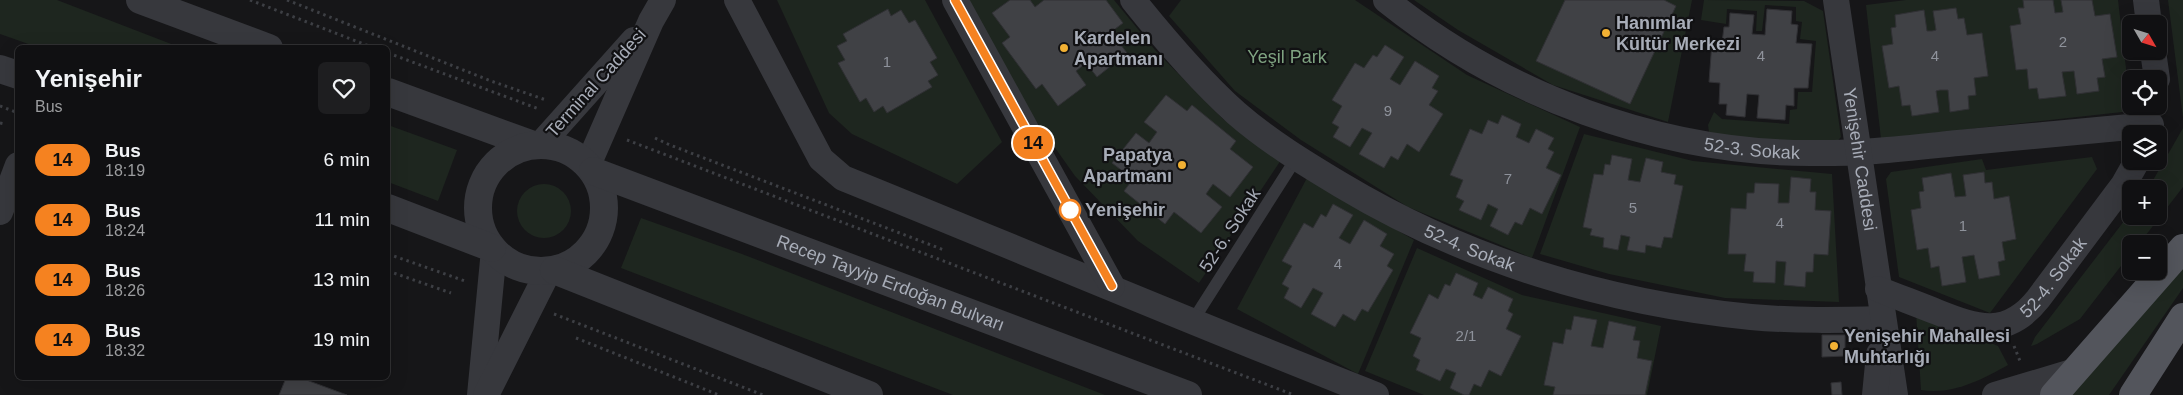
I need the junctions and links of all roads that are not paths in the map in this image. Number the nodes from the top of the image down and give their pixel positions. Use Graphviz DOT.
graph roads {
  1 [pos="140,0"];
  2 [pos="737,0"];
  3 [pos="955,0"];
  4 [pos="1133,0"];
  5 [pos="1386,0"];
  6 [pos="1836,0"];
  7 [pos="2146,0"];
  8 [pos="657,10"];
  9 [pos="2148,15"];
  10 [pos="261,45"];
  11 [pos="0,68"];
  12 [pos="15,74"];
  13 [pos="390,93"];
  14 [pos="2151,122"];
  15 [pos="537,145"];
  16 [pos="1858,153"];
  17 [pos="1297,157"];
  18 [pos="590,168"];
  19 [pos="2132,170"];
  20 [pos="15,173"];
  21 [pos="390,209"];
  22 [pos="0,212"];
  23 [pos="2183,248"];
  24 [pos="493,249"];
  25 [pos="552,270"];
  26 [pos="1112,286"];
  27 [pos="1878,289"];
  28 [pos="2183,317"];
  29 [pos="1883,319"];
  30 [pos="1192,322"];
  31 [pos="2072,372"];
  32 [pos="1892,390"];
  33 [pos="480,395"];
  34 [pos="486,395"];
  35 [pos="868,395"];
  36 [pos="1188,395"];
  37 [pos="1376,395"];
  38 [pos="1995,395"];
  39 [pos="2054,395"];
  40 [pos="2134,395"];
  1 -- 10 [label="street"];
  2 -- 26 [label="street"];
  3 -- 26 [label="street"];
  4 -- 17 [label="street, 52-4. Sokak"];
  5 -- 16 [label="street, 52-3. Sokak"];
  6 -- 16 [label="street, Yenişehir Caddesi"];
  7 -- 9 [label="street"];
  8 -- 15 [label="street, Terminal Caddesi"];
  8 -- 18 [label="street, Terminal Caddesi"];
  11 -- 12 [label="street"];
  13 -- 15 [label="street"];
  14 -- 16 [label="street, 52-3. Sokak"];
  15 -- 18 [label="street"];
  15 -- 24 [label="street"];
  16 -- 27 [label="street, Yenişehir Caddesi"];
  17 -- 29 [label="street, 52-4. Sokak"];
  17 -- 30 [label="lane, 52-6. Sokak"];
  18 -- 25 [label="street"];
  18 -- 36 [label="street, Recep Tayyip Erdoğan Bulvarı"];
  19 -- 27 [label="street, 52-4. Sokak"];
  20 -- 22 [label="street"];
  21 -- 24 [label="street"];
  23 -- 31 [label="main road"];
  24 -- 25 [label="street"];
  24 -- 33 [label="street"];
  25 -- 34 [label="street"];
  25 -- 35 [label="street"];
  26 -- 30 [label="street"];
  27 -- 29 [label="street, Yenişehir Caddesi"];
  28 -- 40 [label="main road"];
  29 -- 32 [label="street, Yenişehir Caddesi"];
  30 -- 37 [label="street"];
  31 -- 38 [label="street"];
  31 -- 39 [label="main road"];
}
